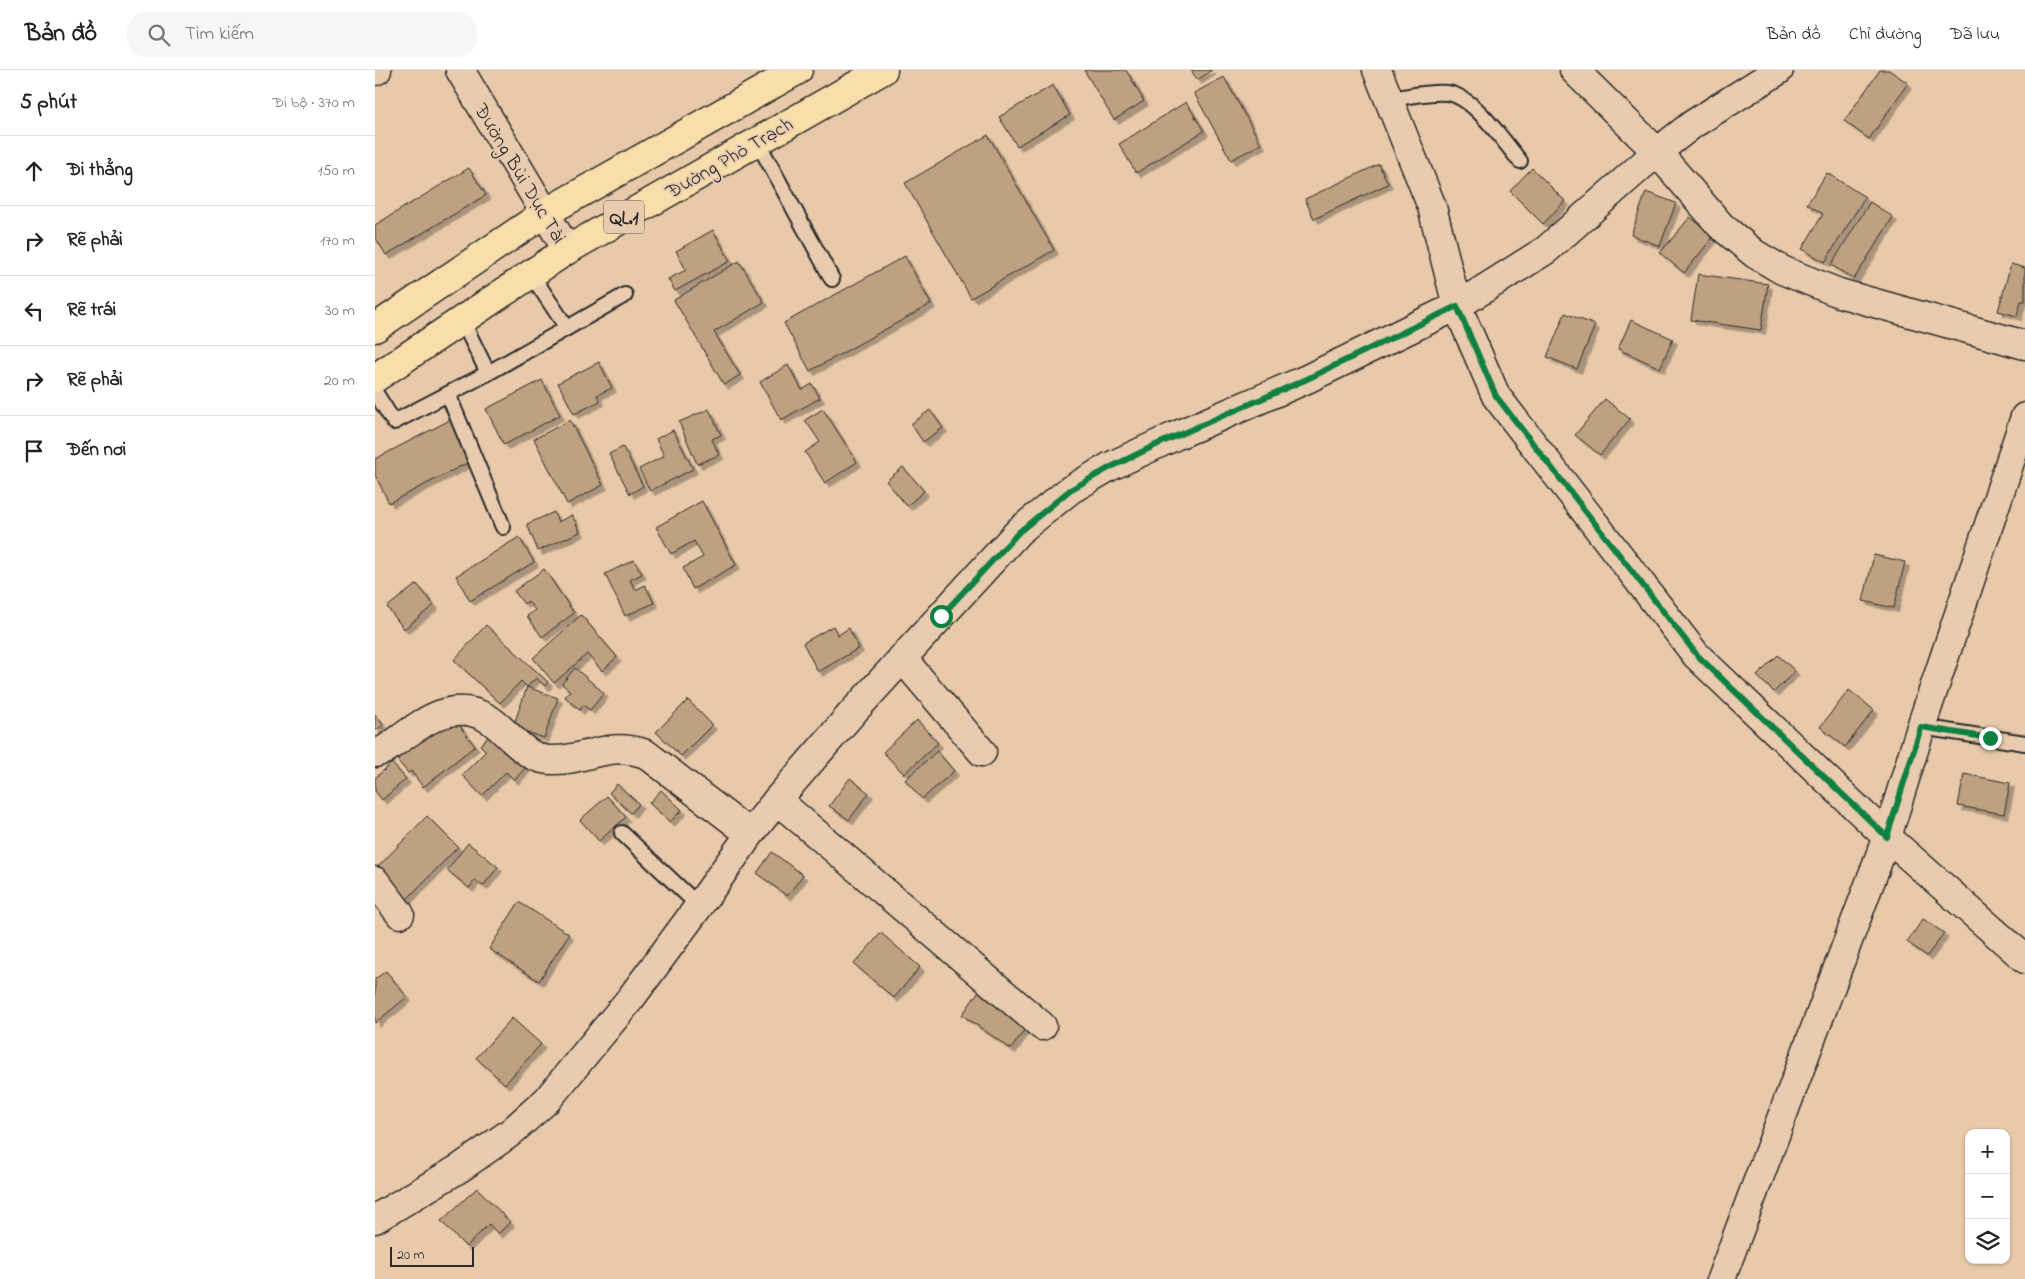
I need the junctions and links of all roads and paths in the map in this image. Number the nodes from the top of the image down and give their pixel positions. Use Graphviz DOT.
graph roads {
  1 [pos="459,70"];
  2 [pos="798,70"];
  3 [pos="883,70"];
  4 [pos="1377,70"];
  5 [pos="1574,70"];
  6 [pos="1779,70"];
  7 [pos="1389,99"];
  8 [pos="757,141"];
  9 [pos="1657,152"];
  10 [pos="1520,160"];
  11 [pos="545,213"];
  12 [pos="567,250"];
  13 [pos="531,274"];
  14 [pos="832,279"];
  15 [pos="625,295"];
  16 [pos="1457,306"];
  17 [pos="462,320"];
  18 [pos="375,328"];
  19 [pos="567,328"];
  20 [pos="2025,345"];
  21 [pos="488,373"];
  22 [pos="375,378"];
  23 [pos="375,392"];
  24 [pos="448,394"];
  25 [pos="2025,417"];
  26 [pos="503,527"];
  27 [pos="903,658"];
  28 [pos="1921,727"];
  29 [pos="2025,743"];
  30 [pos="982,752"];
  31 [pos="375,753"];
  32 [pos="777,800"];
  33 [pos="622,833"];
  34 [pos="749,834"];
  35 [pos="1887,837"];
  36 [pos="375,881"];
  37 [pos="699,906"];
  38 [pos="401,914"];
  39 [pos="2025,959"];
  40 [pos="1042,1026"];
  41 [pos="375,1219"];
  42 [pos="1721,1279"];
  1 -- 11 [label="street, Đường Bùi Dục Tài"];
  2 -- 11 [label="highway, Đường Phò Trạch / QL.1"];
  3 -- 8 [label="highway, Đường Phò Trạch / QL.1"];
  4 -- 7 [label="street"];
  5 -- 9 [label="street"];
  6 -- 9 [label="street"];
  7 -- 10 [label="lane"];
  7 -- 16 [label="street"];
  8 -- 12 [label="highway, Đường Phò Trạch / QL.1"];
  8 -- 14 [label="lane"];
  9 -- 16 [label="street"];
  9 -- 20 [label="street"];
  11 -- 12 [label="street, Đường Bùi Dục Tài"];
  11 -- 18 [label="highway, Đường Phò Trạch / QL.1"];
  12 -- 13 [label="highway, Đường Phò Trạch / QL.1"];
  13 -- 17 [label="highway, Đường Phò Trạch / QL.1"];
  13 -- 19 [label="lane"];
  15 -- 19 [label="lane"];
  16 -- 27 [label="street"];
  16 -- 35 [label="street"];
  17 -- 21 [label="lane"];
  17 -- 22 [label="highway, Đường Phò Trạch / QL.1"];
  19 -- 21 [label="lane"];
  21 -- 24 [label="lane"];
  23 -- 24 [label="lane"];
  24 -- 26 [label="lane"];
  25 -- 28 [label="street"];
  27 -- 30 [label="street"];
  27 -- 32 [label="street"];
  28 -- 29 [label="lane"];
  28 -- 35 [label="street"];
  31 -- 34 [label="street"];
  32 -- 34 [label="street"];
  32 -- 40 [label="street"];
  33 -- 37 [label="lane"];
  34 -- 37 [label="street"];
  35 -- 39 [label="street"];
  35 -- 42 [label="street"];
  36 -- 38 [label="street"];
  37 -- 41 [label="street"];
}
